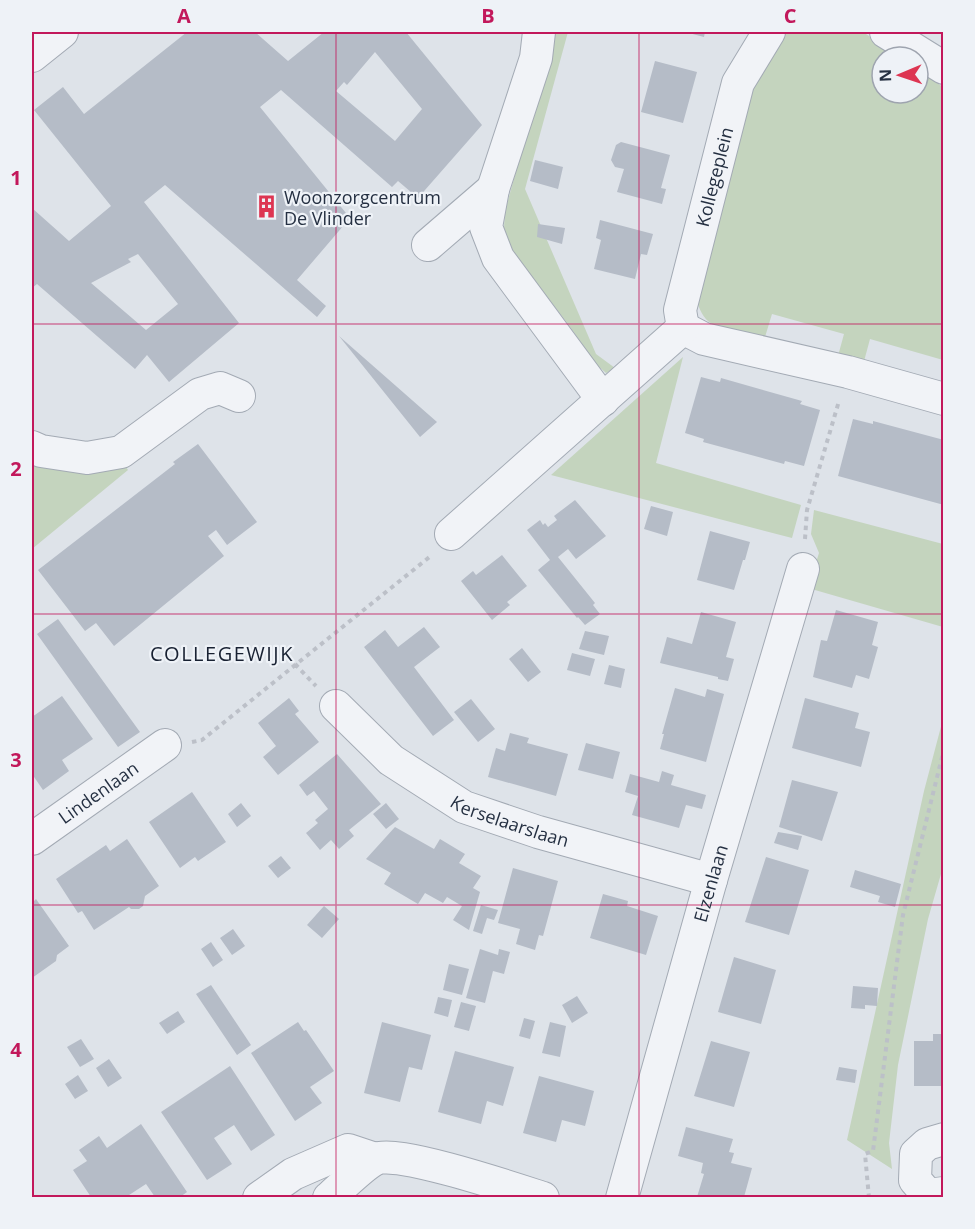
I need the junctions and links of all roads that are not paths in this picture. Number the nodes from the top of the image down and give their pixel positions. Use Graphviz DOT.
graph roads {
  1 [pos="62,32"];
  2 [pos="539,32"];
  3 [pos="769,32"];
  4 [pos="886,32"];
  5 [pos="32,56"];
  6 [pos="944,68"];
  7 [pos="471,224"];
  8 [pos="428,245"];
  9 [pos="683,328"];
  10 [pos="239,396"];
  11 [pos="944,399"];
  12 [pos="603,400"];
  13 [pos="32,447"];
  14 [pos="451,534"];
  15 [pos="803,569"];
  16 [pos="336,706"];
  17 [pos="165,745"];
  18 [pos="32,839"];
  19 [pos="711,880"];
  20 [pos="944,1139"];
  21 [pos="375,1159"];
  22 [pos="944,1193"];
  23 [pos="259,1197"];
  24 [pos="329,1197"];
  25 [pos="543,1197"];
  26 [pos="622,1197"];
  1 -- 5 [label="street"];
  2 -- 7 [label="street"];
  3 -- 9 [label="street, Kollegeplein"];
  4 -- 6 [label="street"];
  7 -- 8 [label="street"];
  7 -- 12 [label="street"];
  9 -- 11 [label="street"];
  9 -- 12 [label="street"];
  10 -- 13 [label="street"];
  12 -- 14 [label="street"];
  15 -- 19 [label="street, Elzenlaan"];
  16 -- 19 [label="street, Kerselaarslaan"];
  17 -- 18 [label="street, Lindenlaan"];
  19 -- 26 [label="street, Elzenlaan"];
  20 -- 22 [label="street"];
  21 -- 23 [label="street"];
  21 -- 24 [label="street"];
  21 -- 25 [label="street"];
}
